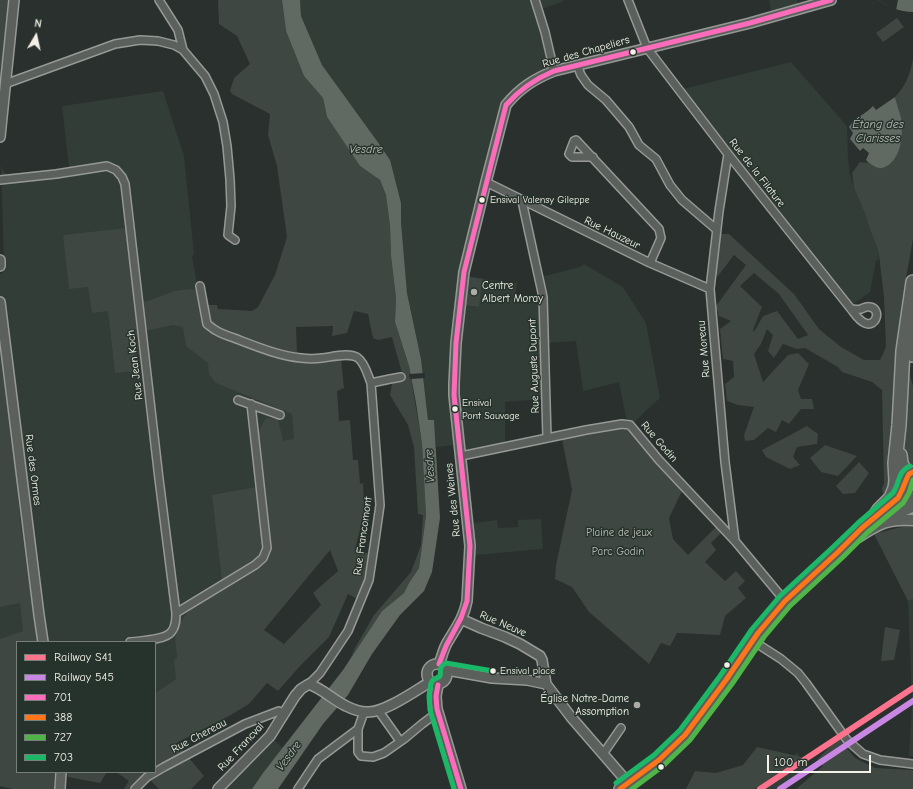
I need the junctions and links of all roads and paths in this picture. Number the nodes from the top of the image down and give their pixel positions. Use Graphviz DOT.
graph roads {
  1 [pos="14,0"];
  2 [pos="159,0"];
  3 [pos="535,0"];
  4 [pos="628,0"];
  5 [pos="831,0"];
  6 [pos="648,48"];
  7 [pos="183,50"];
  8 [pos="577,65"];
  9 [pos="554,71"];
  10 [pos="5,84"];
  11 [pos="0,137"];
  12 [pos="728,154"];
  13 [pos="593,157"];
  14 [pos="0,180"];
  15 [pos="486,182"];
  16 [pos="522,201"];
  17 [pos="717,230"];
  18 [pos="235,240"];
  19 [pos="0,260"];
  20 [pos="650,263"];
  21 [pos="0,266"];
  22 [pos="913,282"];
  23 [pos="200,286"];
  24 [pos="710,289"];
  25 [pos="0,302"];
  26 [pos="910,306"];
  27 [pos="851,309"];
  28 [pos="456,350"];
  29 [pos="913,355"];
  30 [pos="401,377"];
  31 [pos="371,383"];
  32 [pos="238,400"];
  33 [pos="251,404"];
  34 [pos="280,415"];
  35 [pos="899,425"];
  36 [pos="547,438"];
  37 [pos="460,456"];
  38 [pos="908,478"];
  39 [pos="913,496"];
  40 [pos="913,506"];
  41 [pos="874,520"];
  42 [pos="913,520"];
  43 [pos="858,537"];
  44 [pos="735,541"];
  45 [pos="838,552"];
  46 [pos="785,601"];
  47 [pos="176,613"];
  48 [pos="461,619"];
  49 [pos="43,641"];
  50 [pos="137,641"];
  51 [pos="753,641"];
  52 [pos="443,667"];
  53 [pos="434,684"];
  54 [pos="546,684"];
  55 [pos="313,685"];
  56 [pos="378,710"];
  57 [pos="279,711"];
  58 [pos="364,712"];
  59 [pos="438,712"];
  60 [pos="621,728"];
  61 [pos="358,729"];
  62 [pos="400,741"];
  63 [pos="603,754"];
  64 [pos="913,764"];
  65 [pos="156,772"];
  66 [pos="61,773"];
  67 [pos="154,773"];
  68 [pos="627,787"];
  69 [pos="60,789"];
  70 [pos="135,789"];
  71 [pos="218,789"];
  72 [pos="298,789"];
  73 [pos="460,789"];
  1 -- 10 [label="street"];
  2 -- 7 [label="street"];
  3 -- 9 [label="street"];
  4 -- 6 [label="street, Rue de la Filature"];
  5 -- 6 [label="street, Rue des Chapeliers"];
  6 -- 8 [label="street, Rue des Chapeliers"];
  6 -- 12 [label="street, Rue de la Filature"];
  7 -- 10 [label="street"];
  7 -- 18 [label="street"];
  8 -- 9 [label="street, Rue des Chapeliers"];
  8 -- 17 [label="street"];
  9 -- 15 [label="street, Rue des Chapeliers"];
  10 -- 11 [label="street"];
  12 -- 17 [label="street, Rue Moreau"];
  12 -- 27 [label="street, Rue de la Filature"];
  13 -- 20 [label="street"];
  14 -- 47 [label="street, Rue Jean Koch"];
  15 -- 16 [label="street, Rue Hauzeur"];
  15 -- 28 [label="street, Rue des Chapeliers"];
  16 -- 20 [label="street, Rue Hauzeur"];
  16 -- 36 [label="street, Rue Auguste Dupont"];
  17 -- 24 [label="street, Rue Moreau"];
  19 -- 21 [label="street"];
  20 -- 24 [label="street, Rue Hauzeur"];
  22 -- 26 [label="highway"];
  23 -- 31 [label="street, Rue Francomont"];
  24 -- 44 [label="street, Rue Moreau"];
  25 -- 49 [label="street, Rue des Ormes"];
  26 -- 29 [label="highway"];
  26 -- 35 [label="highway"];
  28 -- 37 [label="street, Rue des Weines"];
  30 -- 31 [label="street"];
  31 -- 55 [label="street, Rue Francomont"];
  32 -- 33 [label="street"];
  33 -- 34 [label="street"];
  33 -- 47 [label="street"];
  35 -- 38 [label="highway"];
  35 -- 41 [label="highway"];
  36 -- 37 [label="street, Rue Godin"];
  36 -- 44 [label="street, Rue Godin"];
  37 -- 48 [label="street, Rue des Weines"];
  38 -- 39 [label="main road"];
  38 -- 41 [label="main road"];
  39 -- 41 [label="main road"];
  40 -- 41 [label="main road"];
  41 -- 43 [label="main road"];
  41 -- 45 [label="main road"];
  42 -- 43 [label="main road"];
  43 -- 45 [label="main road"];
  44 -- 46 [label="street, Rue Godin"];
  45 -- 46 [label="main road"];
  46 -- 51 [label="main road"];
  47 -- 50 [label="street, Rue Jean Koch"];
  48 -- 52 [label="street, Rue des Weines"];
  48 -- 54 [label="street, Rue Neuve"];
  51 -- 64 [label="street"];
  51 -- 68 [label="main road"];
  52 -- 53 [label="street"];
  52 -- 53 [label="street"];
  52 -- 54 [label="street"];
  53 -- 56 [label="street"];
  53 -- 59 [label="street"];
  54 -- 63 [label="street"];
  55 -- 58 [label="street"];
  55 -- 71 [label="street, Rue Francval"];
  56 -- 58 [label="street"];
  56 -- 62 [label="street"];
  57 -- 65 [label="street, Rue Chereau"];
  58 -- 61 [label="street"];
  59 -- 62 [label="street"];
  59 -- 73 [label="street"];
  60 -- 63 [label="street"];
  61 -- 62 [label="street"];
  61 -- 72 [label="street"];
  63 -- 68 [label="street"];
  66 -- 69 [label="street"];
  67 -- 70 [label="street, Rue Chereau"];
}
